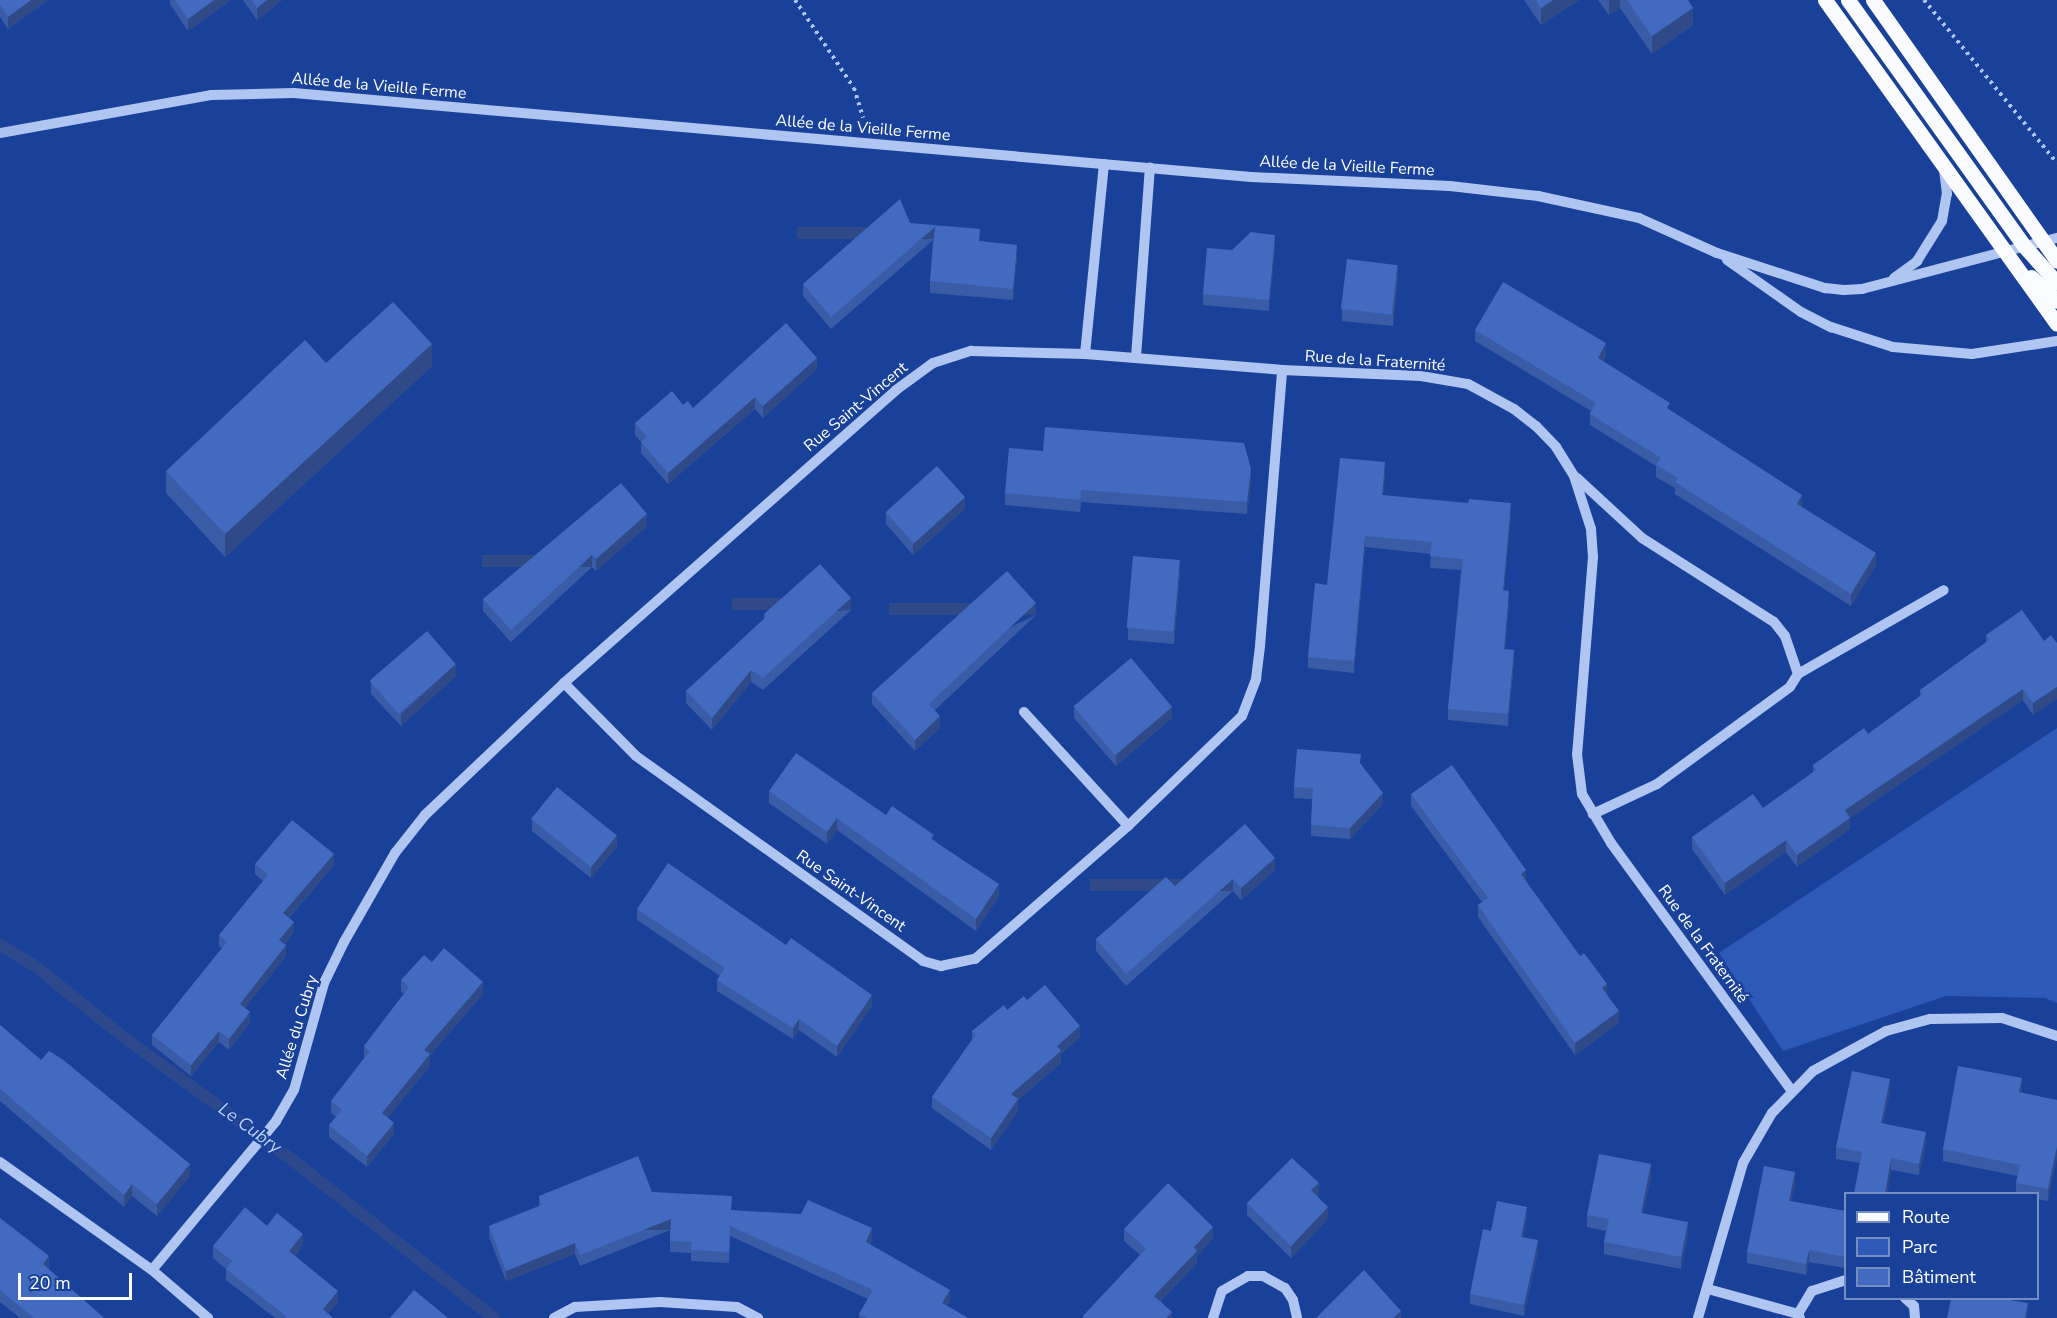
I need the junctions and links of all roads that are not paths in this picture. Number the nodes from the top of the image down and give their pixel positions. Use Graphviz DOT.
graph roads {
  1 [pos="1825,0"];
  2 [pos="1848,0"];
  3 [pos="1874,0"];
  4 [pos="0,134"];
  5 [pos="1104,164"];
  6 [pos="1150,168"];
  7 [pos="1944,169"];
  8 [pos="2050,240"];
  9 [pos="2025,247"];
  10 [pos="1717,253"];
  11 [pos="2005,253"];
  12 [pos="2057,261"];
  13 [pos="2057,283"];
  14 [pos="1881,284"];
  15 [pos="2057,302"];
  16 [pos="2057,324"];
  17 [pos="2057,341"];
  18 [pos="1085,354"];
  19 [pos="1136,357"];
  20 [pos="1282,370"];
  21 [pos="1574,476"];
  22 [pos="1944,590"];
  23 [pos="1798,674"];
  24 [pos="564,683"];
  25 [pos="1023,712"];
  26 [pos="456,783"];
  27 [pos="1593,814"];
  28 [pos="1128,826"];
  29 [pos="2057,1036"];
  30 [pos="1792,1091"];
  31 [pos="0,1162"];
  32 [pos="152,1270"];
  33 [pos="1844,1280"];
  34 [pos="1708,1289"];
  35 [pos="1906,1300"];
  36 [pos="1799,1316"];
  37 [pos="208,1318"];
  38 [pos="554,1318"];
  39 [pos="758,1318"];
  40 [pos="1213,1318"];
  41 [pos="1298,1318"];
  42 [pos="1698,1318"];
  43 [pos="1915,1318"];
  1 -- 7 [label="main road"];
  2 -- 9 [label="main road"];
  3 -- 8 [label="main road"];
  4 -- 5 [label="street, Allée de la Vieille Ferme"];
  5 -- 6 [label="street, Allée de la Vieille Ferme"];
  5 -- 18 [label="street"];
  6 -- 10 [label="street, Allée de la Vieille Ferme"];
  6 -- 19 [label="street"];
  7 -- 11 [label="main road"];
  7 -- 14 [label="street, Allée de la Vieille Ferme"];
  8 -- 9 [label="street, Allée de la Vieille Ferme"];
  8 -- 12 [label="main road"];
  9 -- 11 [label="street, Allée de la Vieille Ferme"];
  9 -- 13 [label="main road"];
  10 -- 14 [label="street, Allée de la Vieille Ferme"];
  10 -- 17 [label="street, Allée de la Vieille Ferme"];
  11 -- 14 [label="street, Allée de la Vieille Ferme"];
  11 -- 15 [label="main road"];
  11 -- 16 [label="main road"];
  18 -- 19 [label="street, Rue Saint-Vincent"];
  18 -- 24 [label="street, Rue Saint-Vincent"];
  19 -- 20 [label="street, Rue de la Fraternité"];
  20 -- 21 [label="street, Rue de la Fraternité"];
  20 -- 28 [label="street, Rue Saint-Vincent"];
  21 -- 23 [label="street, Rue de la Fraternité"];
  21 -- 27 [label="street, Rue de la Fraternité"];
  22 -- 23 [label="street"];
  23 -- 27 [label="street"];
  24 -- 26 [label="street, Rue Saint-Vincent"];
  24 -- 28 [label="street, Rue Saint-Vincent"];
  25 -- 28 [label="street"];
  26 -- 32 [label="street, Allée du Cubry"];
  27 -- 30 [label="street, Rue de la Fraternité"];
  29 -- 30 [label="street"];
  30 -- 34 [label="street"];
  31 -- 32 [label="street"];
  32 -- 37 [label="street"];
  33 -- 36 [label="street"];
  34 -- 36 [label="street"];
  34 -- 42 [label="street"];
  35 -- 43 [label="street"];
  38 -- 39 [label="street"];
  40 -- 41 [label="street"];
}
